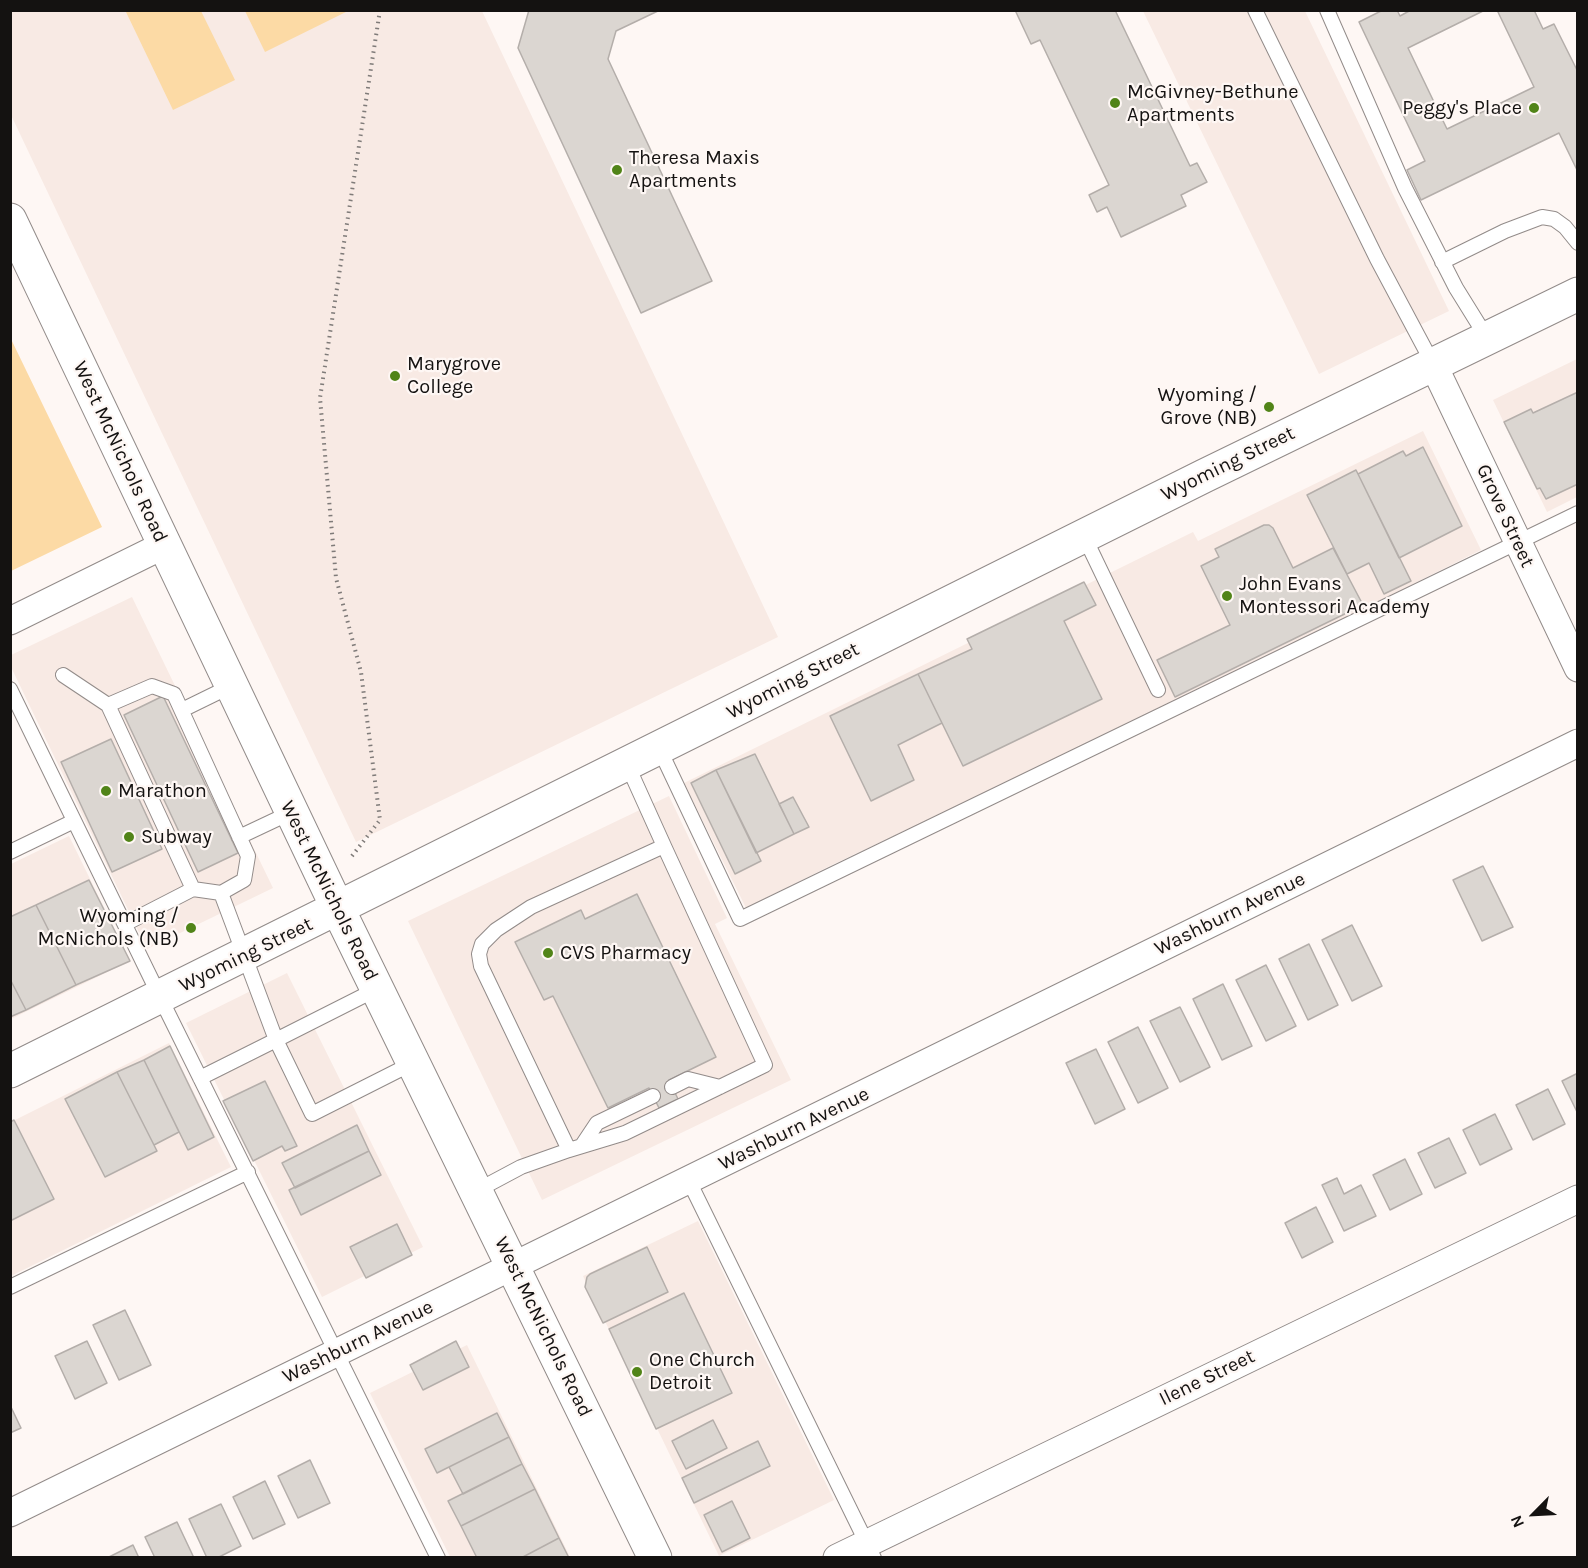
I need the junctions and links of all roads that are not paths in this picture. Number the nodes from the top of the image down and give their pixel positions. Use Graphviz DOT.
graph roads {
  1 [pos="1255,10"];
  2 [pos="1327,10"];
  3 [pos="10,220"];
  4 [pos="1578,243"];
  5 [pos="1442,262"];
  6 [pos="1578,294"];
  7 [pos="1487,338"];
  8 [pos="1433,364"];
  9 [pos="1578,513"];
  10 [pos="1084,536"];
  11 [pos="1518,543"];
  12 [pos="164,545"];
  13 [pos="10,621"];
  14 [pos="1578,669"];
  15 [pos="63,675"];
  16 [pos="231,686"];
  17 [pos="10,689"];
  18 [pos="1158,690"];
  19 [pos="108,705"];
  20 [pos="182,710"];
  21 [pos="1578,743"];
  22 [pos="659,748"];
  23 [pos="627,764"];
  24 [pos="291,812"];
  25 [pos="74,821"];
  26 [pos="235,834"];
  27 [pos="664,846"];
  28 [pos="10,852"];
  29 [pos="193,889"];
  30 [pos="221,893"];
  31 [pos="338,909"];
  32 [pos="125,924"];
  33 [pos="244,956"];
  34 [pos="377,989"];
  35 [pos="160,997"];
  36 [pos="276,1040"];
  37 [pos="413,1063"];
  38 [pos="10,1071"];
  39 [pos="200,1078"];
  40 [pos="672,1087"];
  41 [pos="720,1087"];
  42 [pos="653,1096"];
  43 [pos="583,1144"];
  44 [pos="569,1150"];
  45 [pos="248,1172"];
  46 [pos="689,1180"];
  47 [pos="476,1191"];
  48 [pos="1578,1199"];
  49 [pos="513,1266"];
  50 [pos="10,1287"];
  51 [pos="337,1351"];
  52 [pos="10,1513"];
  53 [pos="871,1550"];
  54 [pos="438,1557"];
  55 [pos="655,1557"];
  56 [pos="837,1557"];
  1 -- 8 [label="lane"];
  2 -- 5 [label="lane"];
  3 -- 12 [label="street, West McNichols Road"];
  4 -- 5 [label="lane"];
  5 -- 7 [label="lane"];
  6 -- 7 [label="street, Wyoming Street"];
  7 -- 8 [label="street, Wyoming Street"];
  8 -- 10 [label="street, Wyoming Street"];
  8 -- 11 [label="street, Grove Street"];
  9 -- 11 [label="lane"];
  10 -- 18 [label="lane"];
  10 -- 22 [label="street, Wyoming Street"];
  11 -- 14 [label="street, Grove Street"];
  11 -- 22 [label="lane"];
  12 -- 13 [label="street"];
  12 -- 16 [label="street, West McNichols Road"];
  15 -- 19 [label="lane"];
  16 -- 20 [label="lane"];
  16 -- 24 [label="street, West McNichols Road"];
  17 -- 25 [label="lane"];
  19 -- 20 [label="lane"];
  19 -- 29 [label="lane"];
  20 -- 26 [label="lane"];
  21 -- 46 [label="street, Washburn Avenue"];
  22 -- 23 [label="street, Wyoming Street"];
  23 -- 27 [label="lane"];
  23 -- 31 [label="street, Wyoming Street"];
  24 -- 26 [label="lane"];
  24 -- 31 [label="street, West McNichols Road"];
  25 -- 28 [label="lane"];
  25 -- 32 [label="lane"];
  26 -- 30 [label="lane"];
  27 -- 41 [label="lane"];
  27 -- 44 [label="lane"];
  29 -- 30 [label="lane"];
  29 -- 32 [label="lane"];
  30 -- 33 [label="lane"];
  31 -- 33 [label="street, Wyoming Street"];
  31 -- 34 [label="street, West McNichols Road"];
  32 -- 35 [label="lane"];
  33 -- 35 [label="street, Wyoming Street"];
  33 -- 36 [label="lane"];
  34 -- 36 [label="lane"];
  34 -- 37 [label="street, West McNichols Road"];
  35 -- 38 [label="street, Wyoming Street"];
  35 -- 39 [label="lane"];
  36 -- 37 [label="lane"];
  36 -- 39 [label="lane"];
  37 -- 47 [label="street, West McNichols Road"];
  39 -- 45 [label="lane"];
  40 -- 41 [label="lane"];
  41 -- 43 [label="lane"];
  42 -- 43 [label="lane"];
  43 -- 44 [label="lane"];
  44 -- 47 [label="lane"];
  45 -- 50 [label="lane"];
  45 -- 51 [label="lane"];
  46 -- 49 [label="street, Washburn Avenue"];
  46 -- 53 [label="lane"];
  47 -- 49 [label="street, West McNichols Road"];
  48 -- 53 [label="street, Ilene Street"];
  49 -- 51 [label="street, Washburn Avenue"];
  49 -- 55 [label="street, West McNichols Road"];
  51 -- 52 [label="street, Washburn Avenue"];
  51 -- 54 [label="lane"];
  53 -- 56 [label="street, Ilene Street"];
}
